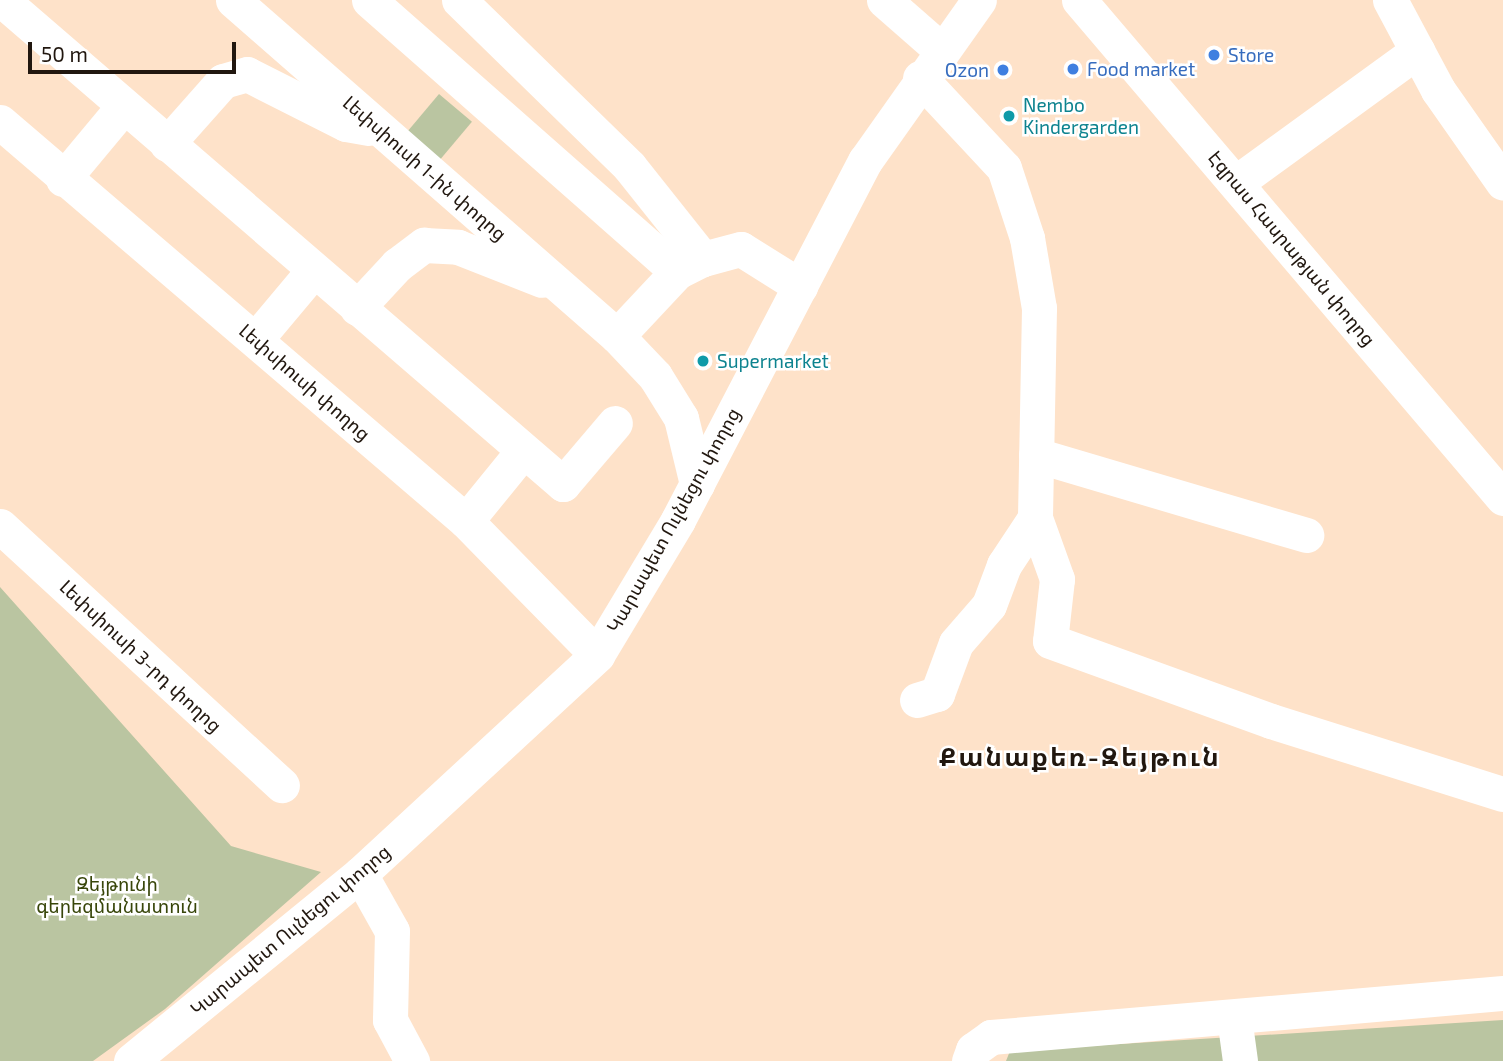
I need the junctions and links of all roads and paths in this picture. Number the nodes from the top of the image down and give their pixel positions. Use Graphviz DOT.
graph roads {
  1 [pos="2,0"];
  2 [pos="233,0"];
  3 [pos="369,0"];
  4 [pos="458,0"];
  5 [pos="884,0"];
  6 [pos="979,0"];
  7 [pos="1079,0"];
  8 [pos="1106,0"];
  9 [pos="1390,0"];
  10 [pos="940,50"];
  11 [pos="1417,51"];
  12 [pos="920,78"];
  13 [pos="123,107"];
  14 [pos="0,122"];
  15 [pos="383,131"];
  16 [pos="167,144"];
  17 [pos="1243,177"];
  18 [pos="63,179"];
  19 [pos="1503,183"];
  20 [pos="690,265"];
  21 [pos="313,271"];
  22 [pos="800,286"];
  23 [pos="562,287"];
  24 [pos="357,308"];
  25 [pos="617,336"];
  26 [pos="256,339"];
  27 [pos="615,423"];
  28 [pos="522,452"];
  29 [pos="1036,455"];
  30 [pos="1494,466"];
  31 [pos="697,484"];
  32 [pos="1503,498"];
  33 [pos="1035,518"];
  34 [pos="466,521"];
  35 [pos="0,526"];
  36 [pos="1306,536"];
  37 [pos="597,655"];
  38 [pos="917,700"];
  39 [pos="282,785"];
  40 [pos="1503,794"];
  41 [pos="360,874"];
  42 [pos="1503,993"];
  43 [pos="1234,1017"];
  44 [pos="131,1061"];
  45 [pos="412,1061"];
  46 [pos="969,1061"];
  47 [pos="1240,1061"];
  1 -- 13 [label="street"];
  2 -- 15 [label="street, Լեփսիուսի 1-ին փողոց"];
  3 -- 20 [label="street"];
  4 -- 20 [label="street"];
  5 -- 10 [label="street"];
  6 -- 10 [label="street, Կարապետ Ուլնեցու փողոց"];
  7 -- 17 [label="street, Էզրաս Հասրաթյան փողոց"];
  8 -- 17 [label="street, Էզրաս Հասրաթյան փողոց"];
  9 -- 11 [label="street"];
  10 -- 12 [label="street, Կարապետ Ուլնեցու փողոց"];
  11 -- 17 [label="street"];
  11 -- 19 [label="street"];
  12 -- 22 [label="street, Կարապետ Ուլնեցու փողոց"];
  12 -- 29 [label="street"];
  13 -- 16 [label="street"];
  13 -- 18 [label="street"];
  14 -- 18 [label="street, Լեփսիուսի փողոց"];
  15 -- 16 [label="street"];
  15 -- 23 [label="street, Լեփսիուսի 1-ին փողոց"];
  16 -- 21 [label="street"];
  17 -- 30 [label="street, Էզրաս Հասրաթյան փողոց"];
  18 -- 26 [label="street, Լեփսիուսի փողոց"];
  20 -- 22 [label="street"];
  20 -- 25 [label="street"];
  21 -- 24 [label="street"];
  21 -- 26 [label="street"];
  22 -- 31 [label="street, Կարապետ Ուլնեցու փողոց"];
  23 -- 24 [label="street"];
  23 -- 25 [label="street, Լեփսիուսի 1-ին փողոց"];
  24 -- 28 [label="street"];
  25 -- 31 [label="street, Լեփսիուսի 1-ին փողոց"];
  26 -- 34 [label="street, Լեփսիուսի փողոց"];
  27 -- 28 [label="street"];
  28 -- 34 [label="street"];
  29 -- 33 [label="street"];
  29 -- 36 [label="street"];
  30 -- 32 [label="street, Էզրաս Հասրաթյան փողոց"];
  31 -- 37 [label="street, Կարապետ Ուլնեցու փողոց"];
  33 -- 38 [label="street"];
  33 -- 40 [label="street"];
  34 -- 37 [label="street, Լեփսիուսի փողոց"];
  35 -- 39 [label="street, Լեփսիուսի 3-րդ փողոց"];
  37 -- 41 [label="street, Կարապետ Ուլնեցու փողոց"];
  41 -- 44 [label="street, Կարապետ Ուլնեցու փողոց"];
  41 -- 45 [label="street"];
  42 -- 43 [label="street"];
  43 -- 46 [label="street"];
  43 -- 47 [label="street"];
}
